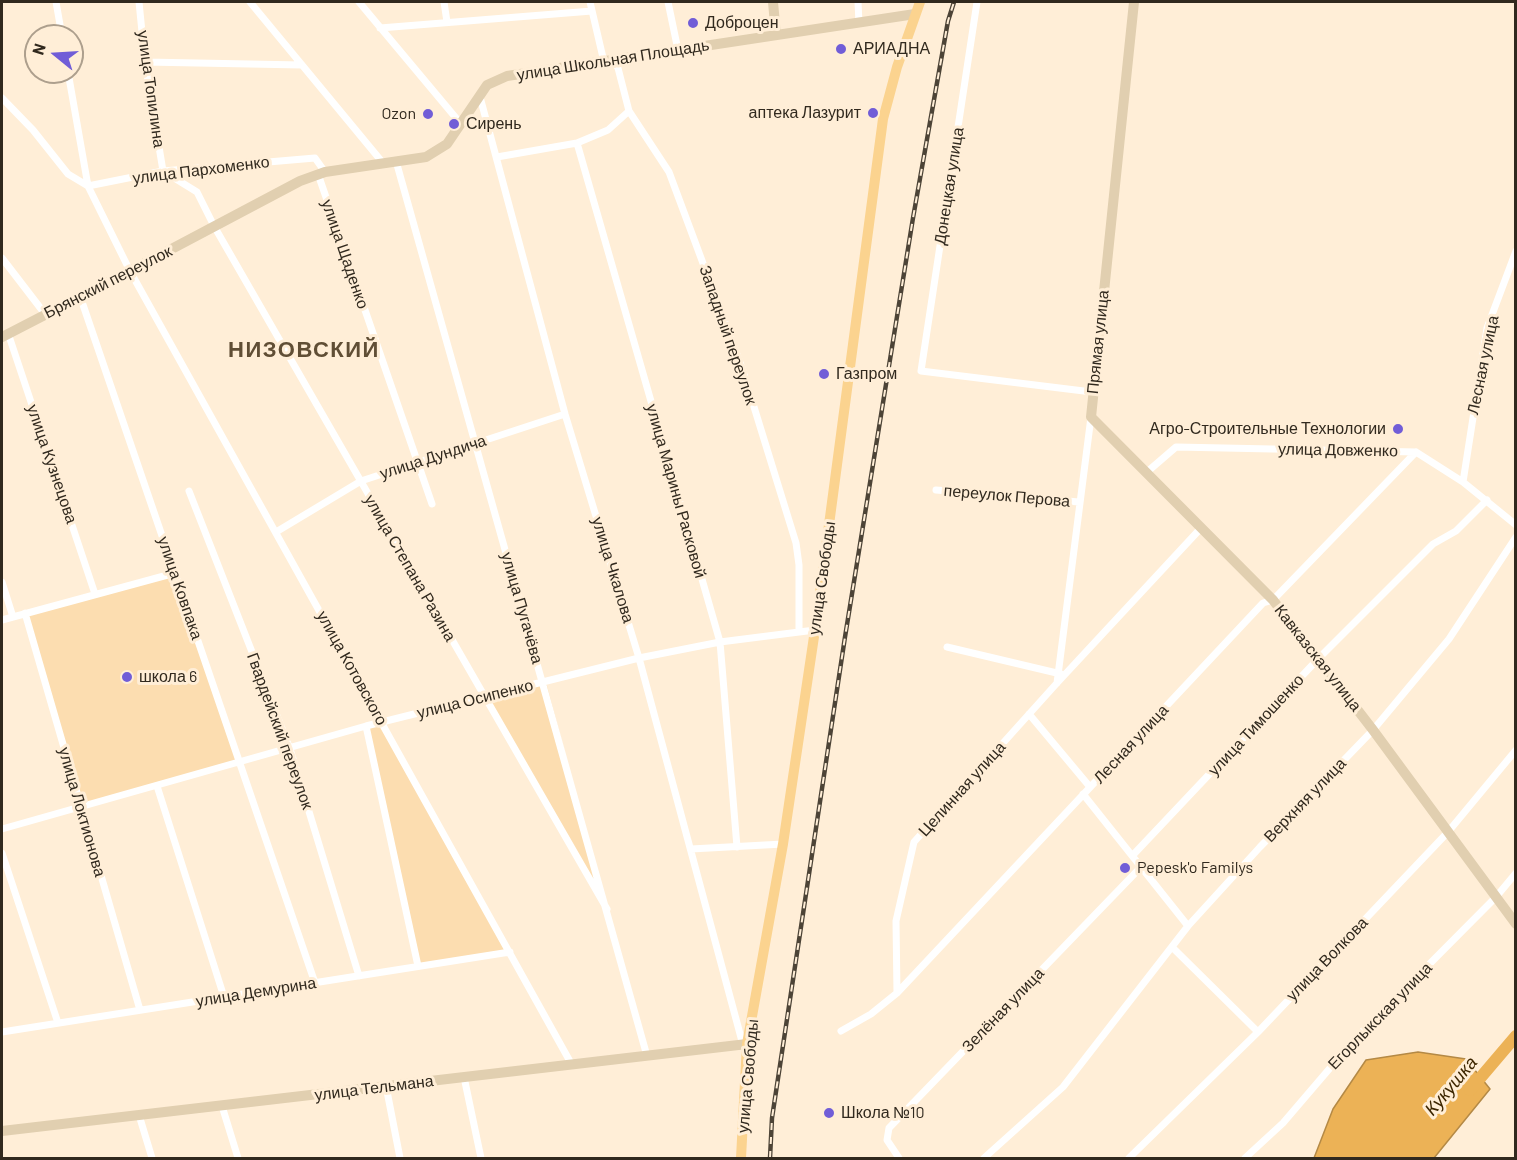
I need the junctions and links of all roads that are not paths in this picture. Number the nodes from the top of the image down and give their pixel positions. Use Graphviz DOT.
graph roads {
  1 [pos="56,2"];
  2 [pos="140,2"];
  3 [pos="250,2"];
  4 [pos="358,2"];
  5 [pos="444,2"];
  6 [pos="590,2"];
  7 [pos="668,2"];
  8 [pos="773,2"];
  9 [pos="858,2"];
  10 [pos="920,2"];
  11 [pos="977,2"];
  12 [pos="1134,2"];
  13 [pos="592,11"];
  14 [pos="915,14"];
  15 [pos="447,22"];
  16 [pos="859,23"];
  17 [pos="60,24"];
  18 [pos="380,28"];
  19 [pos="776,35"];
  20 [pos="678,50"];
  21 [pos="145,62"];
  22 [pos="604,62"];
  23 [pos="302,65"];
  24 [pos="70,84"];
  25 [pos="480,97"];
  26 [pos="2,98"];
  27 [pos="628,111"];
  28 [pos="461,124"];
  29 [pos="577,143"];
  30 [pos="497,157"];
  31 [pos="396,161"];
  32 [pos="383,163"];
  33 [pos="163,171"];
  34 [pos="321,173"];
  35 [pos="88,186"];
  36 [pos="214,226"];
  37 [pos="1515,251"];
  38 [pos="2,258"];
  39 [pos="130,271"];
  40 [pos="80,296"];
  41 [pos="45,314"];
  42 [pos="5,335"];
  43 [pos="1092,392"];
  44 [pos="565,414"];
  45 [pos="1091,417"];
  46 [pos="476,443"];
  47 [pos="1416,452"];
  48 [pos="417,462"];
  49 [pos="1147,472"];
  50 [pos="361,481"];
  51 [pos="1463,482"];
  52 [pos="936,490"];
  53 [pos="189,491"];
  54 [pos="1487,500"];
  55 [pos="1079,502"];
  56 [pos="432,504"];
  57 [pos="1515,525"];
  58 [pos="1201,528"];
  59 [pos="276,532"];
  60 [pos="1515,537"];
  61 [pos="175,573"];
  62 [pos="2,582"];
  63 [pos="95,594"];
  64 [pos="1273,600"];
  65 [pos="25,613"];
  66 [pos="13,616"];
  67 [pos="2,620"];
  68 [pos="815,630"];
  69 [pos="799,632"];
  70 [pos="720,642"];
  71 [pos="947,647"];
  72 [pos="639,658"];
  73 [pos="1318,659"];
  74 [pos="1061,674"];
  75 [pos="543,682"];
  76 [pos="1057,683"];
  77 [pos="484,698"];
  78 [pos="1029,714"];
  79 [pos="382,723"];
  80 [pos="366,726"];
  81 [pos="1373,730"];
  82 [pos="290,749"];
  83 [pos="1515,750"];
  84 [pos="240,763"];
  85 [pos="157,786"];
  86 [pos="1090,787"];
  87 [pos="1083,794"];
  88 [pos="81,807"];
  89 [pos="2,829"];
  90 [pos="1448,832"];
  91 [pos="783,844"];
  92 [pos="737,846"];
  93 [pos="691,849"];
  94 [pos="2,853"];
  95 [pos="1133,855"];
  96 [pos="1141,867"];
  97 [pos="1515,873"];
  98 [pos="1496,897"];
  99 [pos="607,909"];
  100 [pos="1515,924"];
  101 [pos="1188,926"];
  102 [pos="1172,947"];
  103 [pos="510,952"];
  104 [pos="418,966"];
  105 [pos="359,976"];
  106 [pos="315,983"];
  107 [pos="897,993"];
  108 [pos="224,997"];
  109 [pos="140,1010"];
  110 [pos="58,1023"];
  111 [pos="841,1031"];
  112 [pos="2,1032"];
  113 [pos="1258,1032"];
  114 [pos="745,1045"];
  115 [pos="647,1056"];
  116 [pos="572,1065"];
  117 [pos="464,1077"];
  118 [pos="386,1086"];
  119 [pos="222,1106"];
  120 [pos="139,1115"];
  121 [pos="2,1131"];
  122 [pos="152,1158"];
  123 [pos="238,1158"];
  124 [pos="400,1158"];
  125 [pos="481,1158"];
  126 [pos="741,1158"];
  127 [pos="899,1158"];
  128 [pos="984,1158"];
  129 [pos="1129,1158"];
  130 [pos="1245,1158"];
  1 -- 17 [label="street"];
  2 -- 21 [label="street, улица Топилина"];
  3 -- 23 [label="street"];
  4 -- 18 [label="street"];
  5 -- 15 [label="street"];
  6 -- 13 [label="street"];
  7 -- 20 [label="street"];
  8 -- 19 [label="main road"];
  9 -- 16 [label="street"];
  10 -- 14 [label="main road, улица Свободы"];
  11 -- 43 [label="street, Донецкая улица"];
  12 -- 43 [label="main road, Прямая улица"];
  13 -- 15 [label="street"];
  13 -- 22 [label="street"];
  14 -- 16 [label="main road, улица Школьная Площадь"];
  14 -- 68 [label="main road, улица Свободы"];
  15 -- 18 [label="street"];
  16 -- 19 [label="main road, улица Школьная Площадь"];
  18 -- 28 [label="street"];
  19 -- 20 [label="main road, улица Школьная Площадь"];
  20 -- 22 [label="main road, улица Школьная Площадь"];
  21 -- 23 [label="street"];
  21 -- 33 [label="street, улица Топилина"];
  22 -- 25 [label="main road, улица Школьная Площадь"];
  22 -- 27 [label="street, Западный переулок"];
  23 -- 32 [label="street"];
  24 -- 35 [label="street"];
  25 -- 28 [label="main road, улица Школьная Площадь"];
  25 -- 30 [label="street, улица Чкалова"];
  26 -- 35 [label="street"];
  27 -- 29 [label="street"];
  27 -- 69 [label="street, Западный переулок"];
  28 -- 31 [label="main road, улица Школьная Площадь"];
  29 -- 30 [label="street"];
  29 -- 70 [label="street, улица Марины Расковой"];
  30 -- 44 [label="street, улица Чкалова"];
  31 -- 32 [label="main road, улица Школьная Площадь"];
  31 -- 46 [label="street, улица Пугачёва"];
  32 -- 34 [label="main road, улица Школьная Площадь"];
  33 -- 34 [label="street, улица Пархоменко"];
  33 -- 35 [label="street, улица Пархоменко"];
  33 -- 36 [label="street, улица Топилина"];
  34 -- 36 [label="main road, улица Школьная Площадь"];
  34 -- 48 [label="street, улица Щаденко"];
  35 -- 39 [label="street, улица Котовского"];
  36 -- 39 [label="main road, Брянский переулок"];
  36 -- 50 [label="street, улица Степана Разина"];
  37 -- 51 [label="street, Лесная улица"];
  38 -- 41 [label="street"];
  39 -- 40 [label="main road, Брянский переулок"];
  39 -- 59 [label="street, улица Котовского"];
  40 -- 41 [label="main road, Брянский переулок"];
  40 -- 61 [label="street, улица Ковпака"];
  41 -- 42 [label="main road, Брянский переулок"];
  42 -- 63 [label="street, улица Кузнецова"];
  43 -- 45 [label="main road, Прямая улица"];
  44 -- 46 [label="street, улица Дундича"];
  44 -- 72 [label="street, улица Чкалова"];
  45 -- 49 [label="main road, Кавказская улица"];
  45 -- 55 [label="street, Прямая улица"];
  46 -- 48 [label="street, улица Дундича"];
  46 -- 75 [label="street, улица Пугачёва"];
  47 -- 49 [label="street, улица Довженко"];
  47 -- 51 [label="street, улица Довженко"];
  47 -- 64 [label="street, Лесная улица"];
  48 -- 50 [label="street, улица Дундича"];
  48 -- 56 [label="street, улица Щаденко"];
  49 -- 58 [label="main road, Кавказская улица"];
  50 -- 59 [label="street, улица Дундича"];
  50 -- 77 [label="street, улица Степана Разина"];
  51 -- 54 [label="street, улица Довженко"];
  52 -- 55 [label="street, переулок Перова"];
  53 -- 82 [label="street, Гвардейский переулок"];
  54 -- 57 [label="street, улица Довженко"];
  54 -- 73 [label="street, улица Тимошенко"];
  55 -- 74 [label="street, Прямая улица"];
  58 -- 64 [label="main road, Кавказская улица"];
  58 -- 74 [label="street"];
  59 -- 79 [label="street, улица Котовского"];
  60 -- 81 [label="street, Верхняя улица"];
  61 -- 63 [label="street"];
  61 -- 84 [label="street, улица Ковпака"];
  62 -- 66 [label="street"];
  63 -- 65 [label="street"];
  64 -- 73 [label="main road, Кавказская улица"];
  64 -- 86 [label="street, Лесная улица"];
  65 -- 66 [label="street"];
  65 -- 88 [label="street, улица Локтионова"];
  66 -- 67 [label="street"];
  68 -- 69 [label="street, улица Осипенко"];
  68 -- 91 [label="main road, улица Свободы"];
  69 -- 70 [label="street, улица Осипенко"];
  70 -- 72 [label="street, улица Осипенко"];
  70 -- 92 [label="street, улица Марины Расковой"];
  71 -- 74 [label="street"];
  72 -- 75 [label="street, улица Осипенко"];
  72 -- 93 [label="street, улица Чкалова"];
  73 -- 81 [label="main road, Кавказская улица"];
  73 -- 95 [label="street, улица Тимошенко"];
  74 -- 76 [label="street, Прямая улица"];
  75 -- 77 [label="street, улица Осипенко"];
  75 -- 99 [label="street, улица Пугачёва"];
  76 -- 78 [label="street, Целинная улица"];
  77 -- 79 [label="street, улица Осипенко"];
  77 -- 99 [label="street, улица Степана Разина"];
  78 -- 86 [label="street"];
  78 -- 107 [label="street, Целинная улица"];
  79 -- 80 [label="street, улица Осипенко"];
  79 -- 103 [label="street, улица Котовского"];
  80 -- 82 [label="street, улица Осипенко"];
  80 -- 104 [label="street, улица Котовского"];
  81 -- 90 [label="main road, Кавказская улица"];
  81 -- 101 [label="street, Верхняя улица"];
  82 -- 84 [label="street, улица Осипенко"];
  82 -- 105 [label="street, Гвардейский переулок"];
  83 -- 90 [label="street, улица Волкова"];
  84 -- 85 [label="street, улица Осипенко"];
  84 -- 106 [label="street, улица Ковпака"];
  85 -- 88 [label="street, улица Осипенко"];
  85 -- 108 [label="street"];
  86 -- 87 [label="street, Лесная улица"];
  87 -- 95 [label="street"];
  87 -- 107 [label="street, Лесная улица"];
  88 -- 89 [label="street, улица Осипенко"];
  88 -- 109 [label="street, улица Локтионова"];
  90 -- 98 [label="main road, Кавказская улица"];
  90 -- 113 [label="street, улица Волкова"];
  91 -- 92 [label="street"];
  91 -- 114 [label="main road, улица Свободы"];
  92 -- 93 [label="street"];
  93 -- 114 [label="street, улица Чкалова"];
  94 -- 110 [label="street"];
  95 -- 96 [label="street"];
  96 -- 101 [label="street"];
  96 -- 127 [label="street, Зелёная улица"];
  97 -- 98 [label="street, Егорлыкская улица"];
  98 -- 100 [label="main road, Кавказская улица"];
  98 -- 130 [label="street, Егорлыкская улица"];
  99 -- 115 [label="street, улица Пугачёва"];
  101 -- 102 [label="street, Верхняя улица"];
  102 -- 113 [label="street"];
  102 -- 128 [label="street, Верхняя улица"];
  103 -- 104 [label="street, улица Демурина"];
  103 -- 116 [label="street, улица Котовского"];
  104 -- 105 [label="street, улица Демурина"];
  105 -- 106 [label="street, улица Демурина"];
  106 -- 108 [label="street, улица Демурина"];
  107 -- 111 [label="street, Лесная улица"];
  108 -- 109 [label="street, улица Демурина"];
  109 -- 110 [label="street, улица Демурина"];
  110 -- 112 [label="street, улица Демурина"];
  113 -- 129 [label="street, улица Волкова"];
  114 -- 115 [label="main road, улица Тельмана"];
  114 -- 126 [label="main road, улица Свободы"];
  115 -- 116 [label="main road, улица Тельмана"];
  116 -- 117 [label="main road, улица Тельмана"];
  117 -- 118 [label="main road, улица Тельмана"];
  117 -- 125 [label="street"];
  118 -- 119 [label="main road, улица Тельмана"];
  118 -- 124 [label="street"];
  119 -- 120 [label="main road, улица Тельмана"];
  119 -- 123 [label="street"];
  120 -- 121 [label="main road, улица Тельмана"];
  120 -- 122 [label="street"];
}
